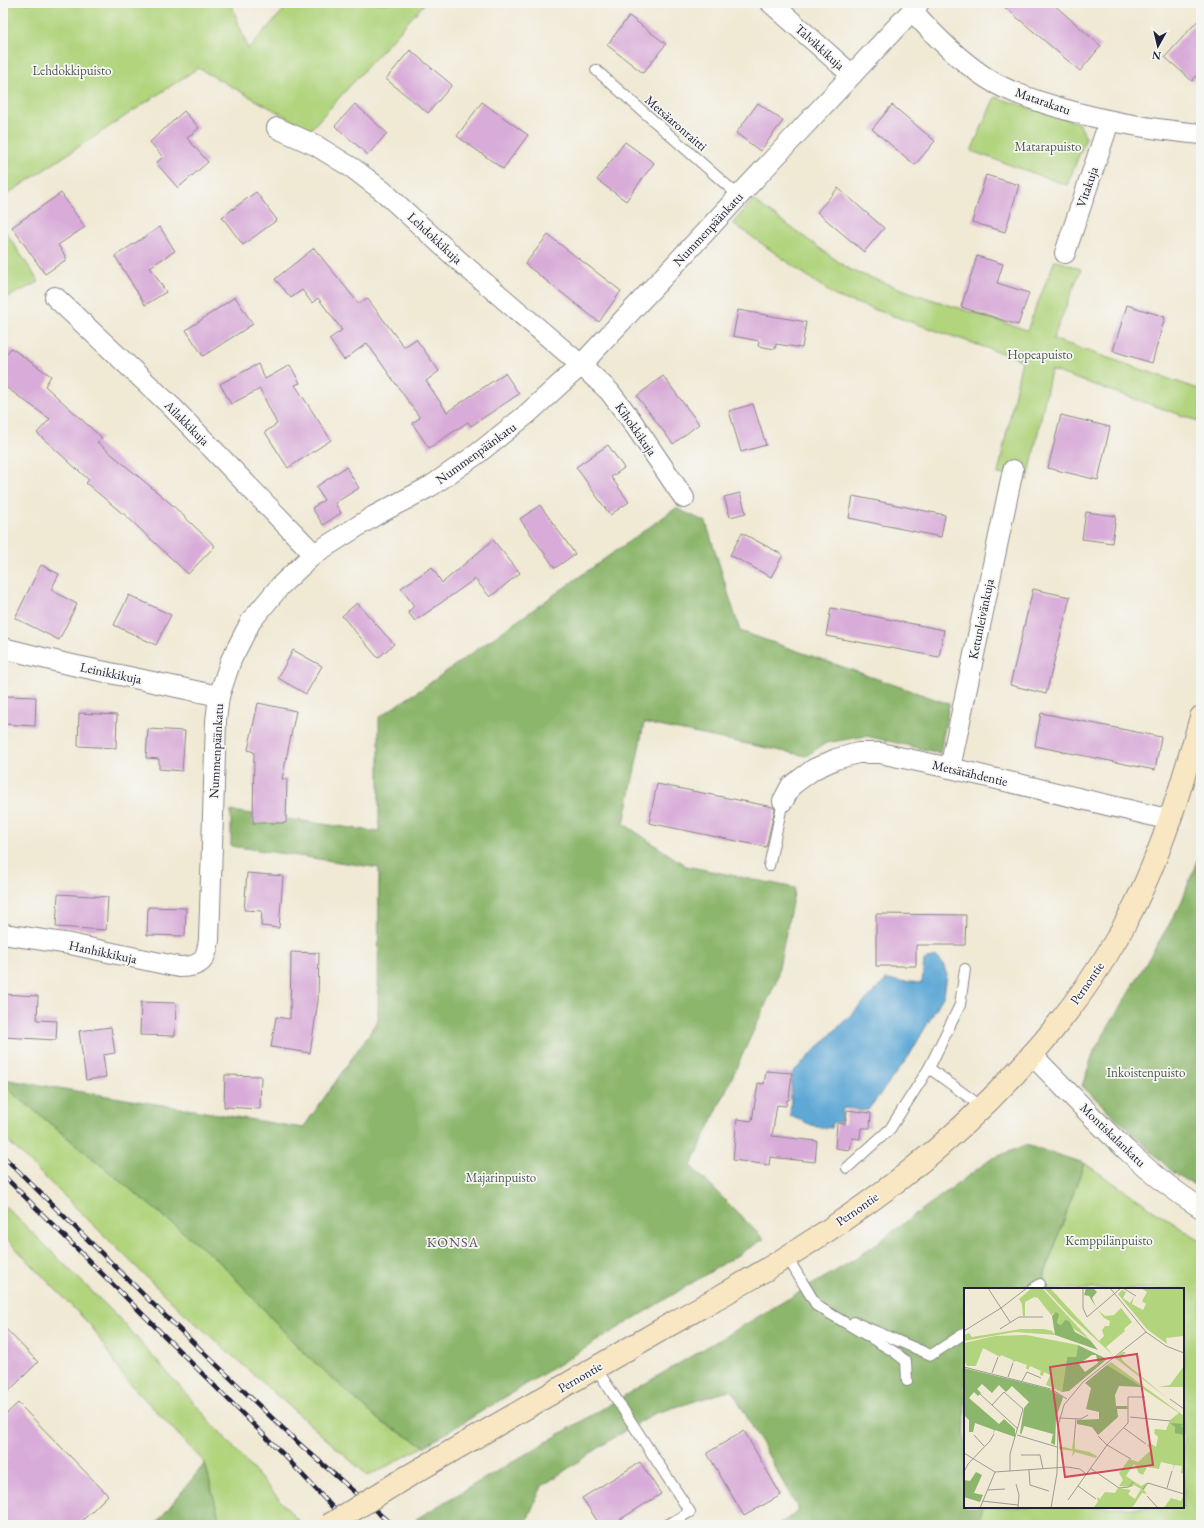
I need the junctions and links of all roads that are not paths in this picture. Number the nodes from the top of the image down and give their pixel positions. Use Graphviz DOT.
graph roads {
  1 [pos="771,3"];
  2 [pos="916,7"];
  3 [pos="596,70"];
  4 [pos="852,76"];
  5 [pos="1109,122"];
  6 [pos="277,128"];
  7 [pos="1201,134"];
  8 [pos="739,196"];
  9 [pos="1065,253"];
  10 [pos="55,297"];
  11 [pos="581,365"];
  12 [pos="1013,470"];
  13 [pos="684,498"];
  14 [pos="314,554"];
  15 [pos="3,648"];
  16 [pos="219,696"];
  17 [pos="1201,717"];
  18 [pos="950,768"];
  19 [pos="783,801"];
  20 [pos="1171,820"];
  21 [pos="769,866"];
  22 [pos="3,934"];
  23 [pos="201,962"];
  24 [pos="965,969"];
  25 [pos="1032,1054"];
  26 [pos="929,1068"];
  27 [pos="982,1107"];
  28 [pos="847,1168"];
  29 [pos="1201,1208"];
  30 [pos="786,1257"];
  31 [pos="817,1306"];
  32 [pos="964,1333"];
  33 [pos="596,1368"];
  34 [pos="907,1381"];
  35 [pos="329,1525"];
  36 [pos="666,1525"];
  1 -- 4 [label="street, Talvikkikuja"];
  2 -- 4 [label="street, Nummenpäänkatu"];
  2 -- 5 [label="street, Matarakatu"];
  3 -- 8 [label="lane, Metsäaronraitti"];
  4 -- 8 [label="street, Nummenpäänkatu"];
  5 -- 7 [label="street, Matarakatu"];
  5 -- 9 [label="street, Vitakuja"];
  6 -- 11 [label="street, Lehdokkikuja"];
  8 -- 11 [label="street, Nummenpäänkatu"];
  10 -- 14 [label="street, Ailakkikuja"];
  11 -- 13 [label="street, Kihokkikuja"];
  11 -- 14 [label="street, Nummenpäänkatu"];
  12 -- 18 [label="street, Ketunleivänkuja"];
  14 -- 16 [label="street, Nummenpäänkatu"];
  15 -- 16 [label="street, Leinikkikuja"];
  16 -- 23 [label="street, Nummenpäänkatu"];
  17 -- 20 [label="street, Pernontie"];
  18 -- 19 [label="street, Metsätähdentie"];
  18 -- 20 [label="street, Metsätähdentie"];
  19 -- 21 [label="lane"];
  20 -- 25 [label="street, Pernontie"];
  22 -- 23 [label="street, Hanhikkikuja"];
  24 -- 26 [label="lane"];
  25 -- 27 [label="street, Pernontie"];
  25 -- 29 [label="street, Montiskalankatu"];
  26 -- 27 [label="lane"];
  26 -- 28 [label="lane"];
  27 -- 30 [label="street, Pernontie"];
  30 -- 31 [label="lane"];
  30 -- 33 [label="street, Pernontie"];
  31 -- 32 [label="lane"];
  31 -- 34 [label="lane"];
  33 -- 35 [label="street, Pernontie, bridge"];
  33 -- 36 [label="lane"];
}
